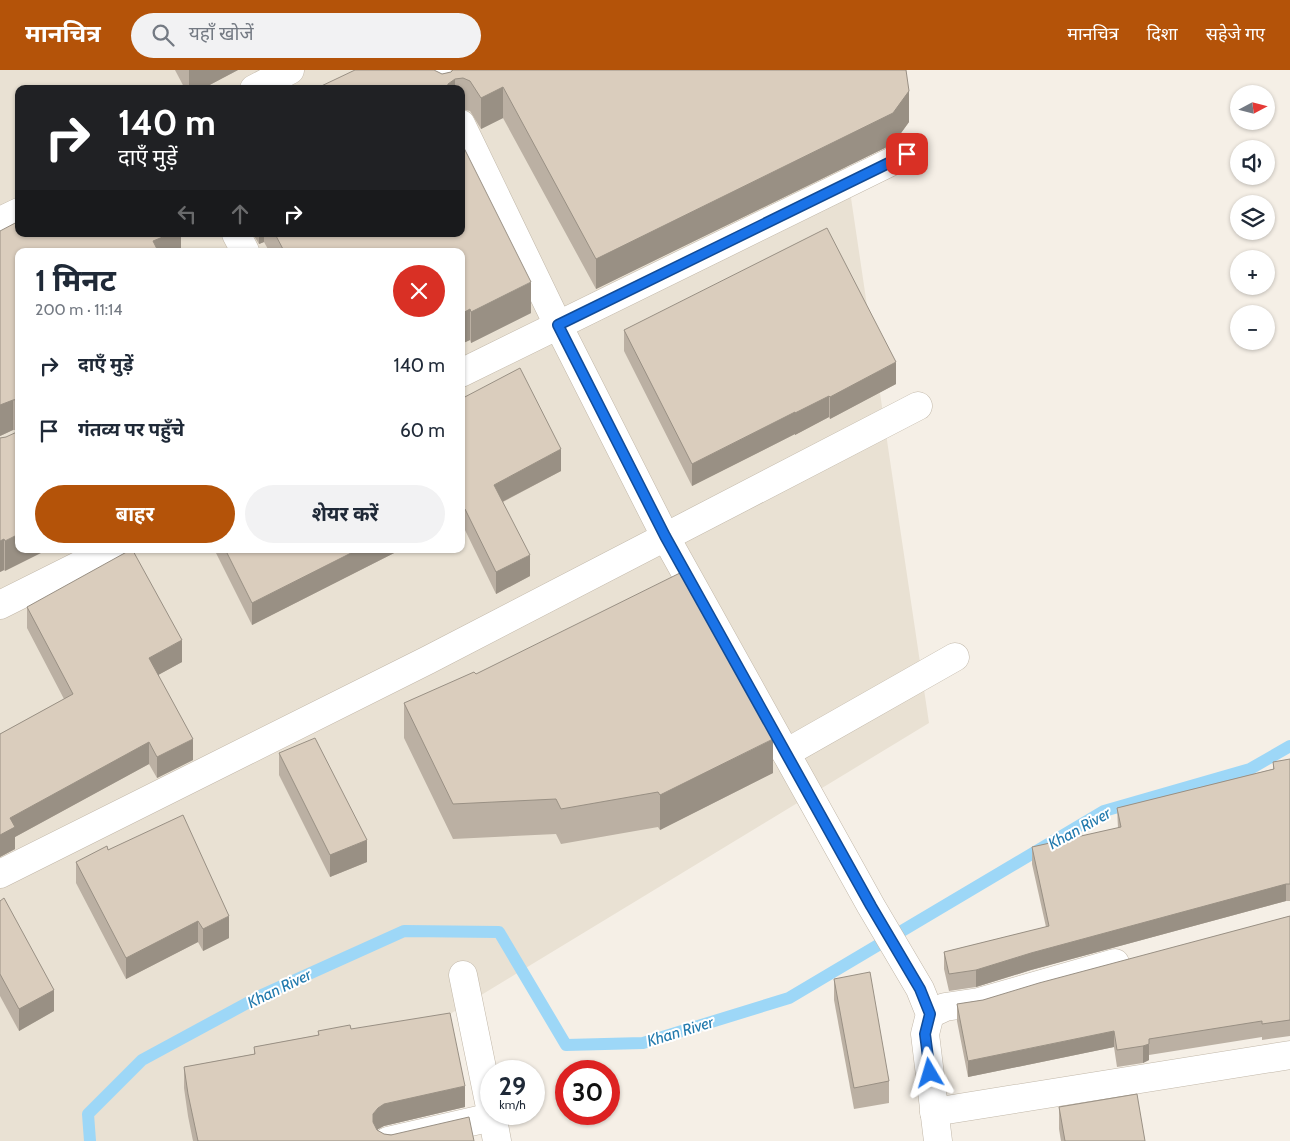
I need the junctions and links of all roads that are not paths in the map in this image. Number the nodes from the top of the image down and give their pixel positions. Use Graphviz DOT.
graph roads {
  1 [pos="290,70"];
  2 [pos="435,70"];
  3 [pos="262,85"];
  4 [pos="442,85"];
  5 [pos="465,132"];
  6 [pos="907,154"];
  7 [pos="15,214"];
  8 [pos="0,222"];
  9 [pos="558,325"];
  10 [pos="465,371"];
  11 [pos="918,406"];
  12 [pos="665,536"];
  13 [pos="104,553"];
  14 [pos="0,606"];
  15 [pos="955,657"];
  16 [pos="786,753"];
  17 [pos="0,874"];
  18 [pos="1139,957"];
  19 [pos="462,975"];
  20 [pos="930,1014"];
  21 [pos="1290,1055"];
  22 [pos="480,1060"];
  23 [pos="934,1112"];
  24 [pos="480,1123"];
  25 [pos="388,1141"];
  26 [pos="938,1141"];
  1 -- 3 [label="street"];
  2 -- 4 [label="street"];
  5 -- 9 [label="street"];
  6 -- 9 [label="street"];
  7 -- 8 [label="street"];
  9 -- 10 [label="street"];
  9 -- 12 [label="street"];
  11 -- 12 [label="street"];
  12 -- 16 [label="street"];
  12 -- 17 [label="street"];
  13 -- 14 [label="street"];
  15 -- 16 [label="street"];
  16 -- 20 [label="street"];
  18 -- 20 [label="street"];
  19 -- 22 [label="street"];
  20 -- 23 [label="street"];
  21 -- 23 [label="street"];
  23 -- 26 [label="street"];
  24 -- 25 [label="street"];
}
